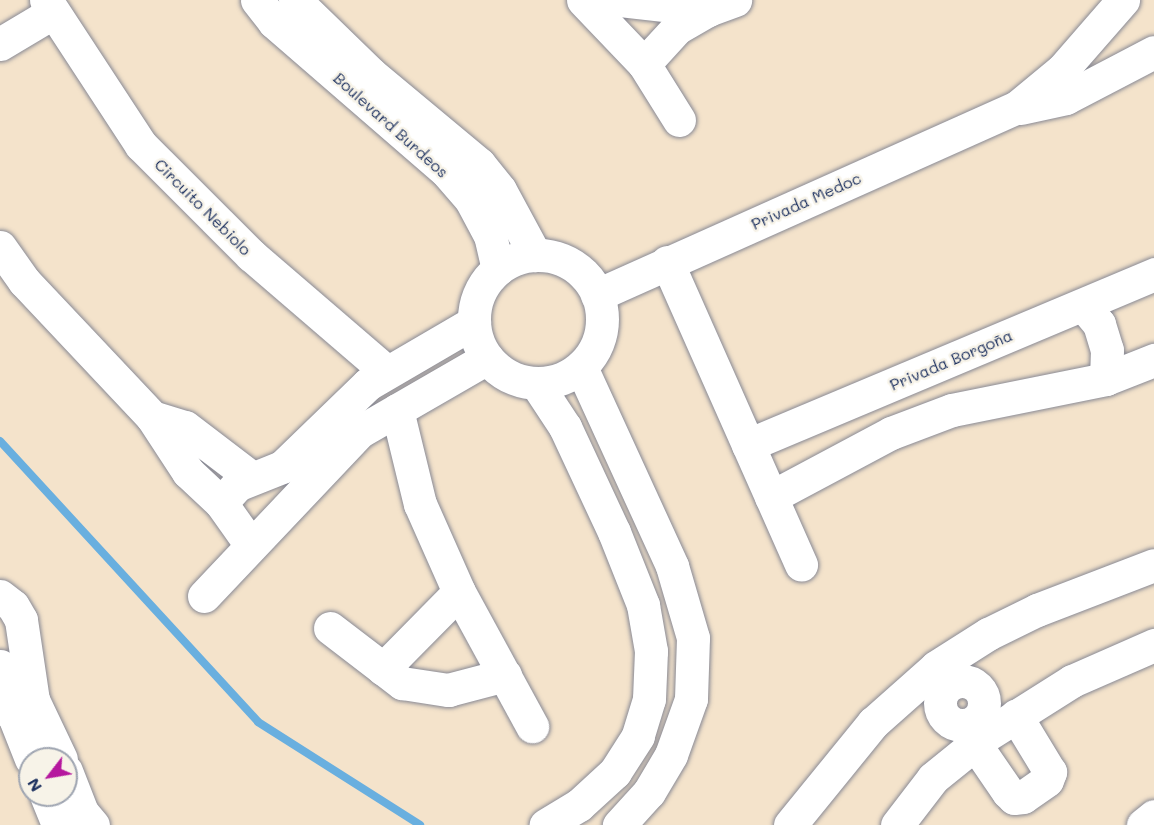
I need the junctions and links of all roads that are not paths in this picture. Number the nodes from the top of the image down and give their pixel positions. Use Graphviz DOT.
graph roads {
  1 [pos="256,0"];
  2 [pos="296,0"];
  3 [pos="583,0"];
  4 [pos="620,0"];
  5 [pos="1123,0"];
  6 [pos="721,5"];
  7 [pos="49,6"];
  8 [pos="0,44"];
  9 [pos="1154,52"];
  10 [pos="644,64"];
  11 [pos="1016,108"];
  12 [pos="679,120"];
  13 [pos="0,247"];
  14 [pos="536,255"];
  15 [pos="667,262"];
  16 [pos="498,269"];
  17 [pos="1154,274"];
  18 [pos="597,295"];
  19 [pos="1083,305"];
  20 [pos="474,322"];
  21 [pos="487,358"];
  22 [pos="1154,360"];
  23 [pos="581,367"];
  24 [pos="387,372"];
  25 [pos="1106,379"];
  26 [pos="536,383"];
  27 [pos="397,410"];
  28 [pos="152,417"];
  29 [pos="350,419"];
  30 [pos="607,428"];
  31 [pos="573,445"];
  32 [pos="748,445"];
  33 [pos="252,478"];
  34 [pos="632,480"];
  35 [pos="597,497"];
  36 [pos="771,497"];
  37 [pos="221,502"];
  38 [pos="250,544"];
  39 [pos="801,565"];
  40 [pos="1154,565"];
  41 [pos="459,592"];
  42 [pos="0,596"];
  43 [pos="204,596"];
  44 [pos="330,628"];
  45 [pos="1154,645"];
  46 [pos="0,666"];
  47 [pos="383,669"];
  48 [pos="505,675"];
  49 [pos="943,676"];
  50 [pos="16,705"];
  51 [pos="1016,717"];
  52 [pos="532,726"];
  53 [pos="978,734"];
  54 [pos="28,747"];
  55 [pos="51,747"];
  56 [pos="58,807"];
  57 [pos="72,807"];
  58 [pos="1154,816"];
  59 [pos="74,822"];
  60 [pos="546,825"];
  61 [pos="619,825"];
  62 [pos="790,825"];
  63 [pos="897,825"];
  64 [pos="1143,825"];
  1 -- 16 [label="street, Boulevard Burdeos"];
  2 -- 14 [label="street, Boulevard Burdeos"];
  3 -- 10 [label="street"];
  4 -- 6 [label="street"];
  5 -- 11 [label="street, Privada Medoc"];
  6 -- 10 [label="street"];
  7 -- 8 [label="street, Circuito Nebiolo"];
  7 -- 24 [label="street, Circuito Nebiolo"];
  9 -- 11 [label="street, Privada Medoc"];
  10 -- 12 [label="street"];
  11 -- 15 [label="street, Privada Medoc"];
  13 -- 28 [label="street"];
  14 -- 16 [label="street"];
  14 -- 18 [label="street"];
  15 -- 18 [label="street, Privada Medoc"];
  15 -- 32 [label="street"];
  16 -- 20 [label="street"];
  17 -- 19 [label="street, Privada Borgoña"];
  18 -- 23 [label="street"];
  19 -- 25 [label="street"];
  19 -- 32 [label="street, Privada Borgoña"];
  20 -- 21 [label="street"];
  20 -- 24 [label="street"];
  21 -- 26 [label="street"];
  21 -- 27 [label="street"];
  22 -- 25 [label="street"];
  23 -- 26 [label="street"];
  23 -- 30 [label="street"];
  24 -- 29 [label="street"];
  25 -- 36 [label="street"];
  26 -- 31 [label="street"];
  27 -- 29 [label="street"];
  27 -- 41 [label="street"];
  28 -- 33 [label="street"];
  28 -- 37 [label="street"];
  29 -- 33 [label="street"];
  29 -- 38 [label="street"];
  30 -- 31 [label="street"];
  30 -- 34 [label="street"];
  31 -- 35 [label="street"];
  32 -- 36 [label="street"];
  33 -- 37 [label="street"];
  34 -- 35 [label="street"];
  34 -- 61 [label="street"];
  35 -- 60 [label="street"];
  36 -- 39 [label="street"];
  37 -- 38 [label="street"];
  38 -- 43 [label="street"];
  40 -- 49 [label="street"];
  41 -- 47 [label="street"];
  41 -- 48 [label="street"];
  42 -- 50 [label="street"];
  44 -- 47 [label="street"];
  45 -- 51 [label="street"];
  46 -- 50 [label="street"];
  47 -- 48 [label="street"];
  48 -- 52 [label="street"];
  49 -- 53 [label="street"];
  49 -- 62 [label="street"];
  50 -- 54 [label="street"];
  50 -- 55 [label="street"];
  51 -- 53 [label="street"];
  51 -- 53 [label="street"];
  53 -- 63 [label="street"];
  56 -- 59 [label="street"];
  57 -- 59 [label="street"];
  58 -- 64 [label="street"];
}
